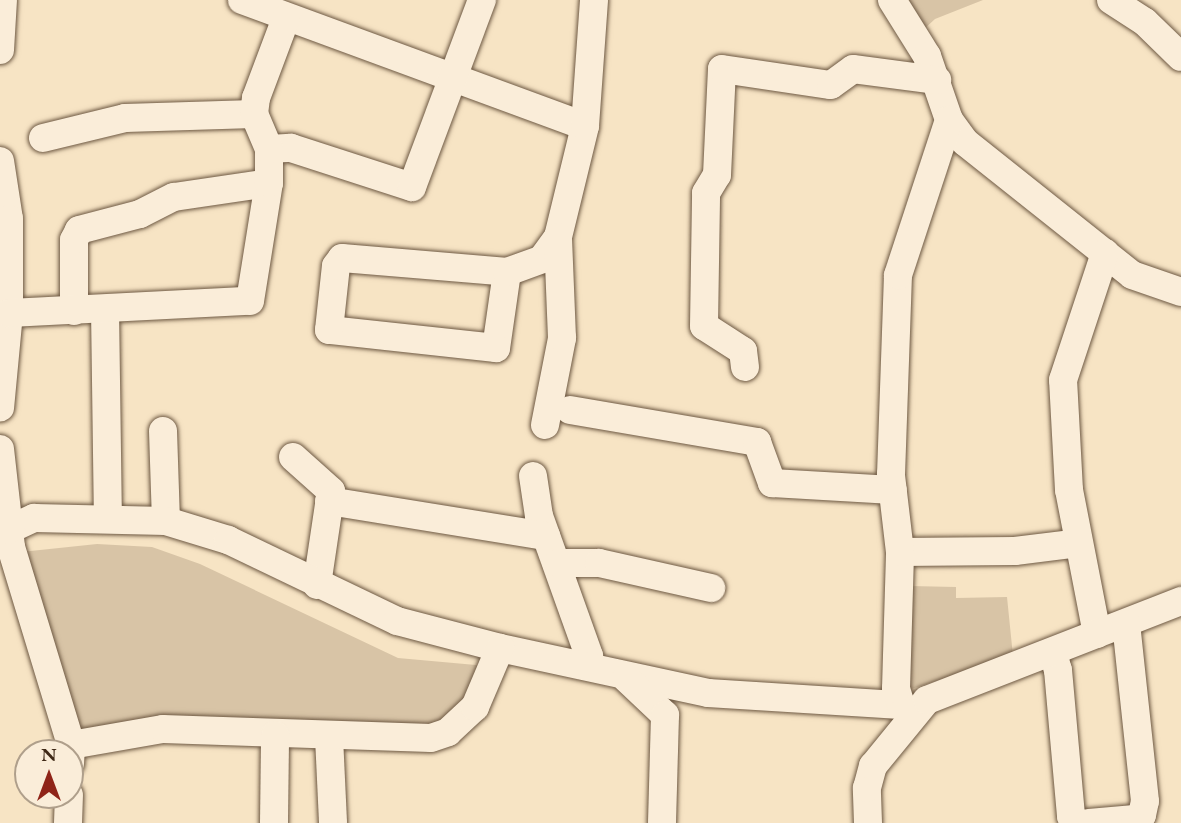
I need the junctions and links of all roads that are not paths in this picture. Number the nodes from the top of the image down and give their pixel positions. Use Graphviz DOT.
graph roads {
  1 [pos="3,0"];
  2 [pos="242,0"];
  3 [pos="482,0"];
  4 [pos="594,0"];
  5 [pos="892,0"];
  6 [pos="1111,0"];
  7 [pos="286,18"];
  8 [pos="0,50"];
  9 [pos="1181,57"];
  10 [pos="454,79"];
  11 [pos="937,80"];
  12 [pos="254,114"];
  13 [pos="949,120"];
  14 [pos="585,126"];
  15 [pos="43,138"];
  16 [pos="269,149"];
  17 [pos="0,161"];
  18 [pos="269,183"];
  19 [pos="558,237"];
  20 [pos="1105,253"];
  21 [pos="507,272"];
  22 [pos="1181,292"];
  23 [pos="106,309"];
  24 [pos="74,311"];
  25 [pos="9,313"];
  26 [pos="746,367"];
  27 [pos="0,408"];
  28 [pos="569,410"];
  29 [pos="545,425"];
  30 [pos="163,431"];
  31 [pos="0,449"];
  32 [pos="293,457"];
  33 [pos="533,476"];
  34 [pos="893,490"];
  35 [pos="329,500"];
  36 [pos="107,519"];
  37 [pos="166,521"];
  38 [pos="546,536"];
  39 [pos="6,541"];
  40 [pos="1079,543"];
  41 [pos="900,552"];
  42 [pos="558,563"];
  43 [pos="317,585"];
  44 [pos="711,588"];
  45 [pos="1181,601"];
  46 [pos="1126,624"];
  47 [pos="1097,634"];
  48 [pos="500,648"];
  49 [pos="1053,653"];
  50 [pos="588,665"];
  51 [pos="622,673"];
  52 [pos="907,708"];
  53 [pos="275,736"];
  54 [pos="329,737"];
  55 [pos="65,739"];
  56 [pos="84,750"];
  57 [pos="274,823"];
  58 [pos="333,823"];
  59 [pos="662,823"];
  60 [pos="868,823"];
  61 [pos="1077,823"];
  62 [pos="1089,823"];
  1 -- 8 [label="street"];
  2 -- 7 [label="street"];
  3 -- 10 [label="street"];
  4 -- 14 [label="street"];
  5 -- 11 [label="street"];
  6 -- 9 [label="street"];
  7 -- 10 [label="street"];
  7 -- 12 [label="street"];
  10 -- 14 [label="street"];
  10 -- 16 [label="street"];
  11 -- 13 [label="street"];
  11 -- 26 [label="street"];
  12 -- 15 [label="street"];
  12 -- 16 [label="street"];
  13 -- 20 [label="street"];
  13 -- 34 [label="street"];
  14 -- 19 [label="street"];
  16 -- 18 [label="street"];
  17 -- 25 [label="street"];
  18 -- 23 [label="street"];
  18 -- 24 [label="street"];
  19 -- 21 [label="street"];
  19 -- 29 [label="street"];
  20 -- 22 [label="street"];
  20 -- 40 [label="street"];
  21 -- 21 [label="street"];
  23 -- 24 [label="street"];
  23 -- 36 [label="street"];
  24 -- 25 [label="street"];
  25 -- 27 [label="street"];
  28 -- 34 [label="street"];
  30 -- 37 [label="street"];
  31 -- 39 [label="street"];
  32 -- 35 [label="street"];
  33 -- 38 [label="street"];
  34 -- 41 [label="street"];
  35 -- 38 [label="street"];
  35 -- 43 [label="street"];
  36 -- 37 [label="street"];
  36 -- 39 [label="street"];
  37 -- 43 [label="street"];
  38 -- 42 [label="street"];
  39 -- 55 [label="street"];
  40 -- 41 [label="street"];
  40 -- 47 [label="street"];
  41 -- 52 [label="street"];
  42 -- 44 [label="street"];
  42 -- 50 [label="street"];
  43 -- 48 [label="street"];
  45 -- 46 [label="street"];
  46 -- 47 [label="street"];
  46 -- 62 [label="street"];
  47 -- 49 [label="street"];
  48 -- 50 [label="street"];
  48 -- 54 [label="street"];
  49 -- 52 [label="street"];
  49 -- 61 [label="street"];
  50 -- 51 [label="street"];
  51 -- 52 [label="street"];
  51 -- 59 [label="street"];
  52 -- 60 [label="street"];
  53 -- 54 [label="street"];
  53 -- 56 [label="street"];
  53 -- 57 [label="street"];
  54 -- 58 [label="street"];
}
